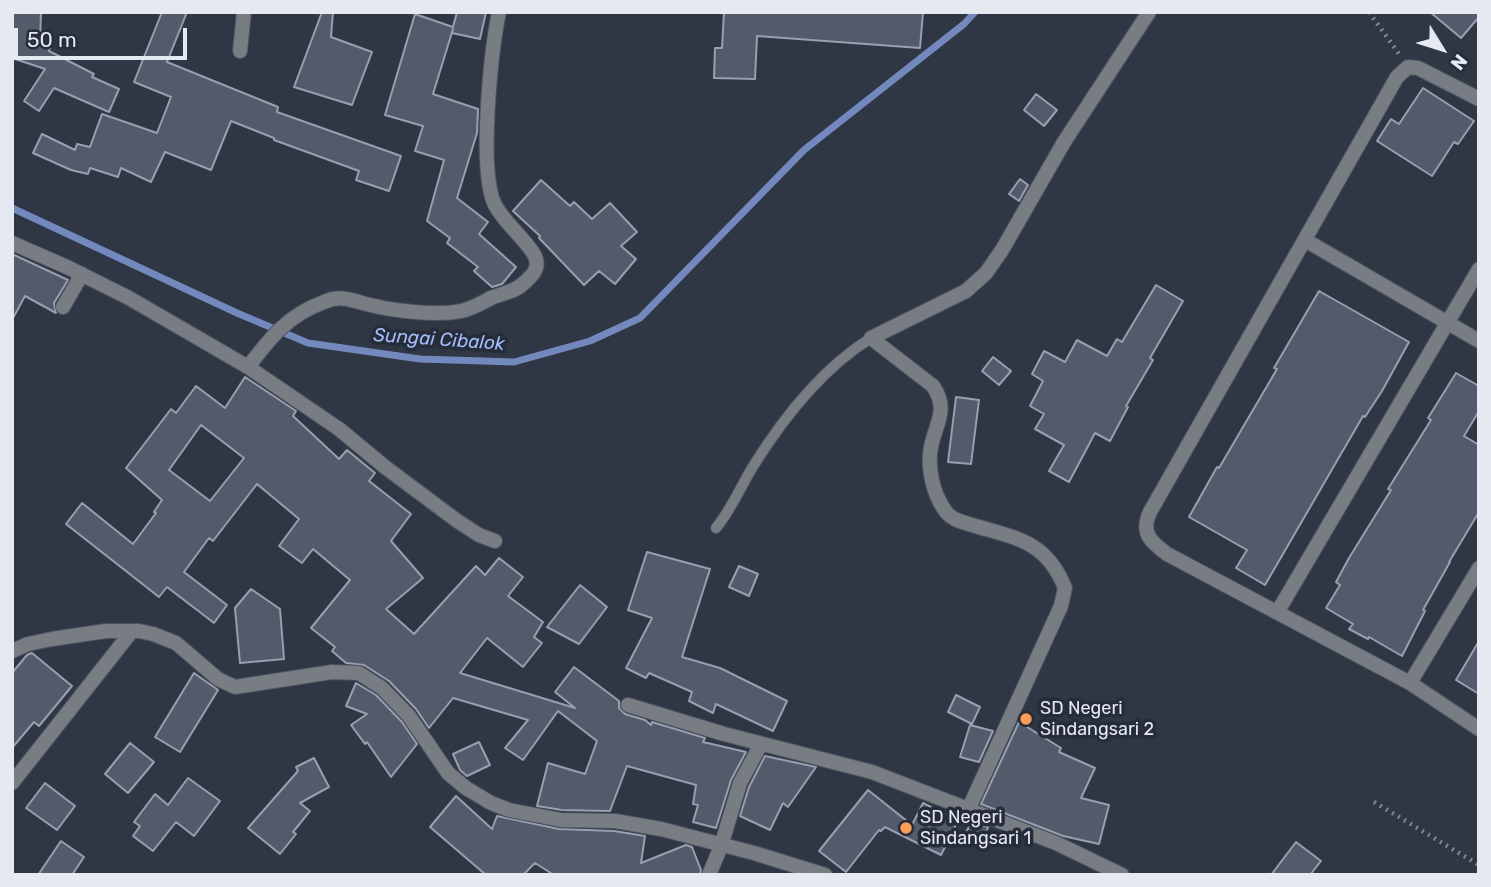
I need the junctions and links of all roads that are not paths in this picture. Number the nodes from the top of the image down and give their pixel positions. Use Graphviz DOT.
graph roads {
  1 [pos="244,12"];
  2 [pos="499,12"];
  3 [pos="1149,12"];
  4 [pos="240,51"];
  5 [pos="1479,99"];
  6 [pos="1305,240"];
  7 [pos="12,243"];
  8 [pos="1479,269"];
  9 [pos="82,274"];
  10 [pos="63,307"];
  11 [pos="1446,322"];
  12 [pos="871,338"];
  13 [pos="1479,341"];
  14 [pos="248,367"];
  15 [pos="716,528"];
  16 [pos="495,541"];
  17 [pos="1479,568"];
  18 [pos="1278,611"];
  19 [pos="132,631"];
  20 [pos="12,651"];
  21 [pos="1410,683"];
  22 [pos="628,705"];
  23 [pos="1479,729"];
  24 [pos="761,744"];
  25 [pos="12,783"];
  26 [pos="969,808"];
  27 [pos="721,846"];
  28 [pos="709,875"];
  29 [pos="825,875"];
  30 [pos="1122,875"];
  1 -- 4 [label="street"];
  2 -- 14 [label="street"];
  3 -- 12 [label="street"];
  5 -- 6 [label="street"];
  6 -- 11 [label="street"];
  6 -- 18 [label="street"];
  7 -- 9 [label="street"];
  8 -- 11 [label="street"];
  9 -- 10 [label="street"];
  9 -- 14 [label="street"];
  11 -- 13 [label="street"];
  11 -- 18 [label="street"];
  12 -- 15 [label="lane"];
  12 -- 26 [label="street"];
  14 -- 16 [label="street"];
  17 -- 21 [label="street"];
  18 -- 21 [label="street"];
  19 -- 20 [label="street"];
  19 -- 25 [label="street"];
  19 -- 27 [label="street"];
  21 -- 23 [label="street"];
  22 -- 24 [label="street"];
  24 -- 26 [label="street"];
  24 -- 27 [label="street"];
  26 -- 30 [label="street"];
  27 -- 28 [label="street"];
  27 -- 29 [label="street"];
}
